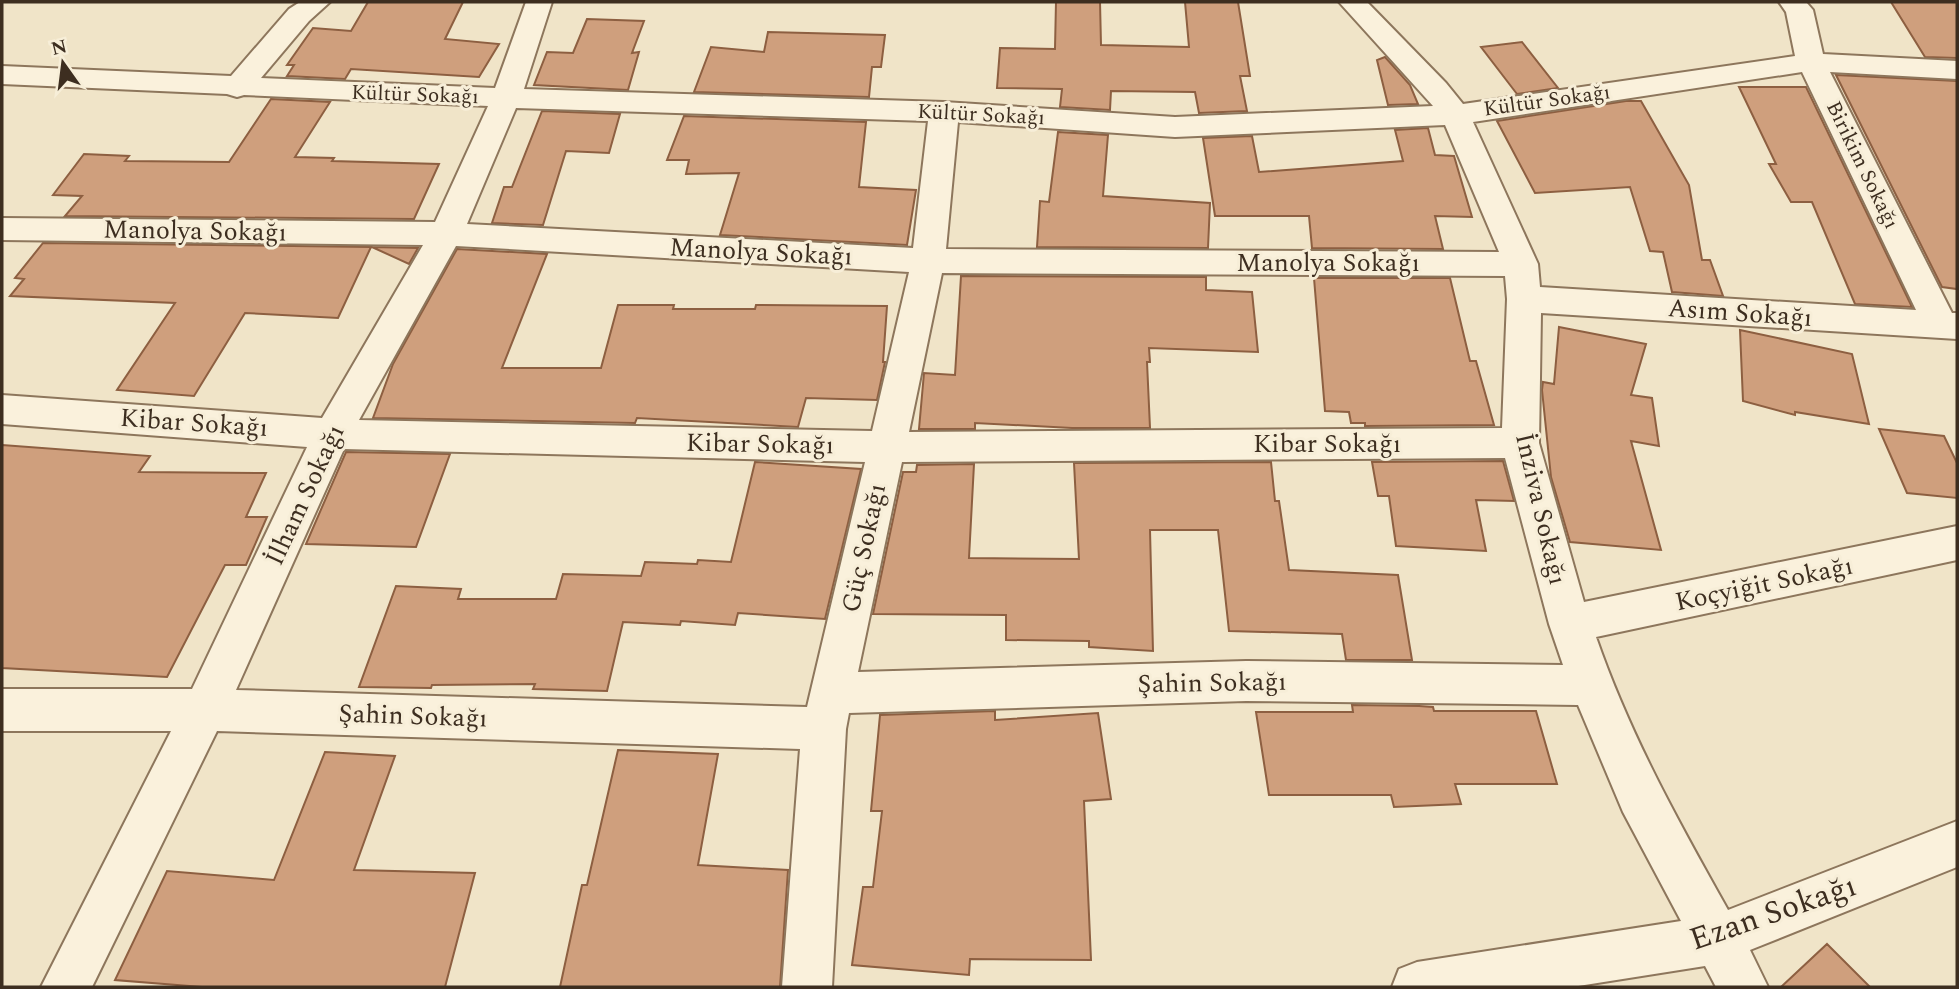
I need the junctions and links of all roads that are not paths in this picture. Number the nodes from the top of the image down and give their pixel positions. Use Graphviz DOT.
graph roads {
  1 [pos="317,2"];
  2 [pos="539,2"];
  3 [pos="1352,2"];
  4 [pos="1792,2"];
  5 [pos="1811,62"];
  6 [pos="1957,70"];
  7 [pos="2,75"];
  8 [pos="237,88"];
  9 [pos="506,98"];
  10 [pos="944,112"];
  11 [pos="1455,115"];
  12 [pos="2,229"];
  13 [pos="446,234"];
  14 [pos="928,261"];
  15 [pos="1522,281"];
  16 [pos="1949,326"];
  17 [pos="2,409"];
  18 [pos="332,434"];
  19 [pos="1520,443"];
  20 [pos="885,447"];
  21 [pos="1957,543"];
  22 [pos="1570,624"];
  23 [pos="1591,685"];
  24 [pos="2,710"];
  25 [pos="205,710"];
  26 [pos="828,711"];
  27 [pos="1957,844"];
  28 [pos="1715,940"];
  29 [pos="66,987"];
  30 [pos="807,987"];
  31 [pos="1417,987"];
  32 [pos="1743,987"];
  1 -- 8 [label="street"];
  2 -- 9 [label="street, İlham Sokağı"];
  3 -- 11 [label="street, İnziva Sokağı"];
  4 -- 5 [label="street, Birikim Sokağı"];
  5 -- 6 [label="street, Kültür Sokağı"];
  5 -- 11 [label="street, Kültür Sokağı"];
  5 -- 16 [label="street, Birikim Sokağı"];
  7 -- 8 [label="street, Kültür Sokağı"];
  8 -- 9 [label="street, Kültür Sokağı"];
  9 -- 10 [label="street, Kültür Sokağı"];
  9 -- 13 [label="street, İlham Sokağı"];
  10 -- 11 [label="street, Kültür Sokağı"];
  10 -- 14 [label="street, Güç Sokağı"];
  11 -- 15 [label="street, İnziva Sokağı"];
  12 -- 13 [label="street, Manolya Sokağı"];
  13 -- 14 [label="street, Manolya Sokağı"];
  13 -- 18 [label="street, İlham Sokağı"];
  14 -- 15 [label="street, Manolya Sokağı"];
  14 -- 20 [label="street, Güç Sokağı"];
  15 -- 16 [label="street, Asım Sokağı"];
  15 -- 19 [label="street, İnziva Sokağı"];
  17 -- 18 [label="street, Kibar Sokağı"];
  18 -- 20 [label="street, Kibar Sokağı"];
  18 -- 25 [label="street, İlham Sokağı"];
  19 -- 20 [label="street, Kibar Sokağı"];
  19 -- 22 [label="street, İnziva Sokağı"];
  20 -- 26 [label="street, Güç Sokağı"];
  21 -- 22 [label="street, Koçyiğit Sokağı"];
  22 -- 23 [label="street, İnziva Sokağı"];
  23 -- 26 [label="street, Şahin Sokağı"];
  23 -- 28 [label="street, İnziva Sokağı"];
  24 -- 25 [label="street, Şahin Sokağı"];
  25 -- 26 [label="street, Şahin Sokağı"];
  25 -- 29 [label="street, İlham Sokağı"];
  26 -- 30 [label="street, Güç Sokağı"];
  27 -- 28 [label="street, Ezan Sokağı"];
  28 -- 31 [label="street, Ezan Sokağı"];
  28 -- 32 [label="street, İnziva Sokağı"];
}
